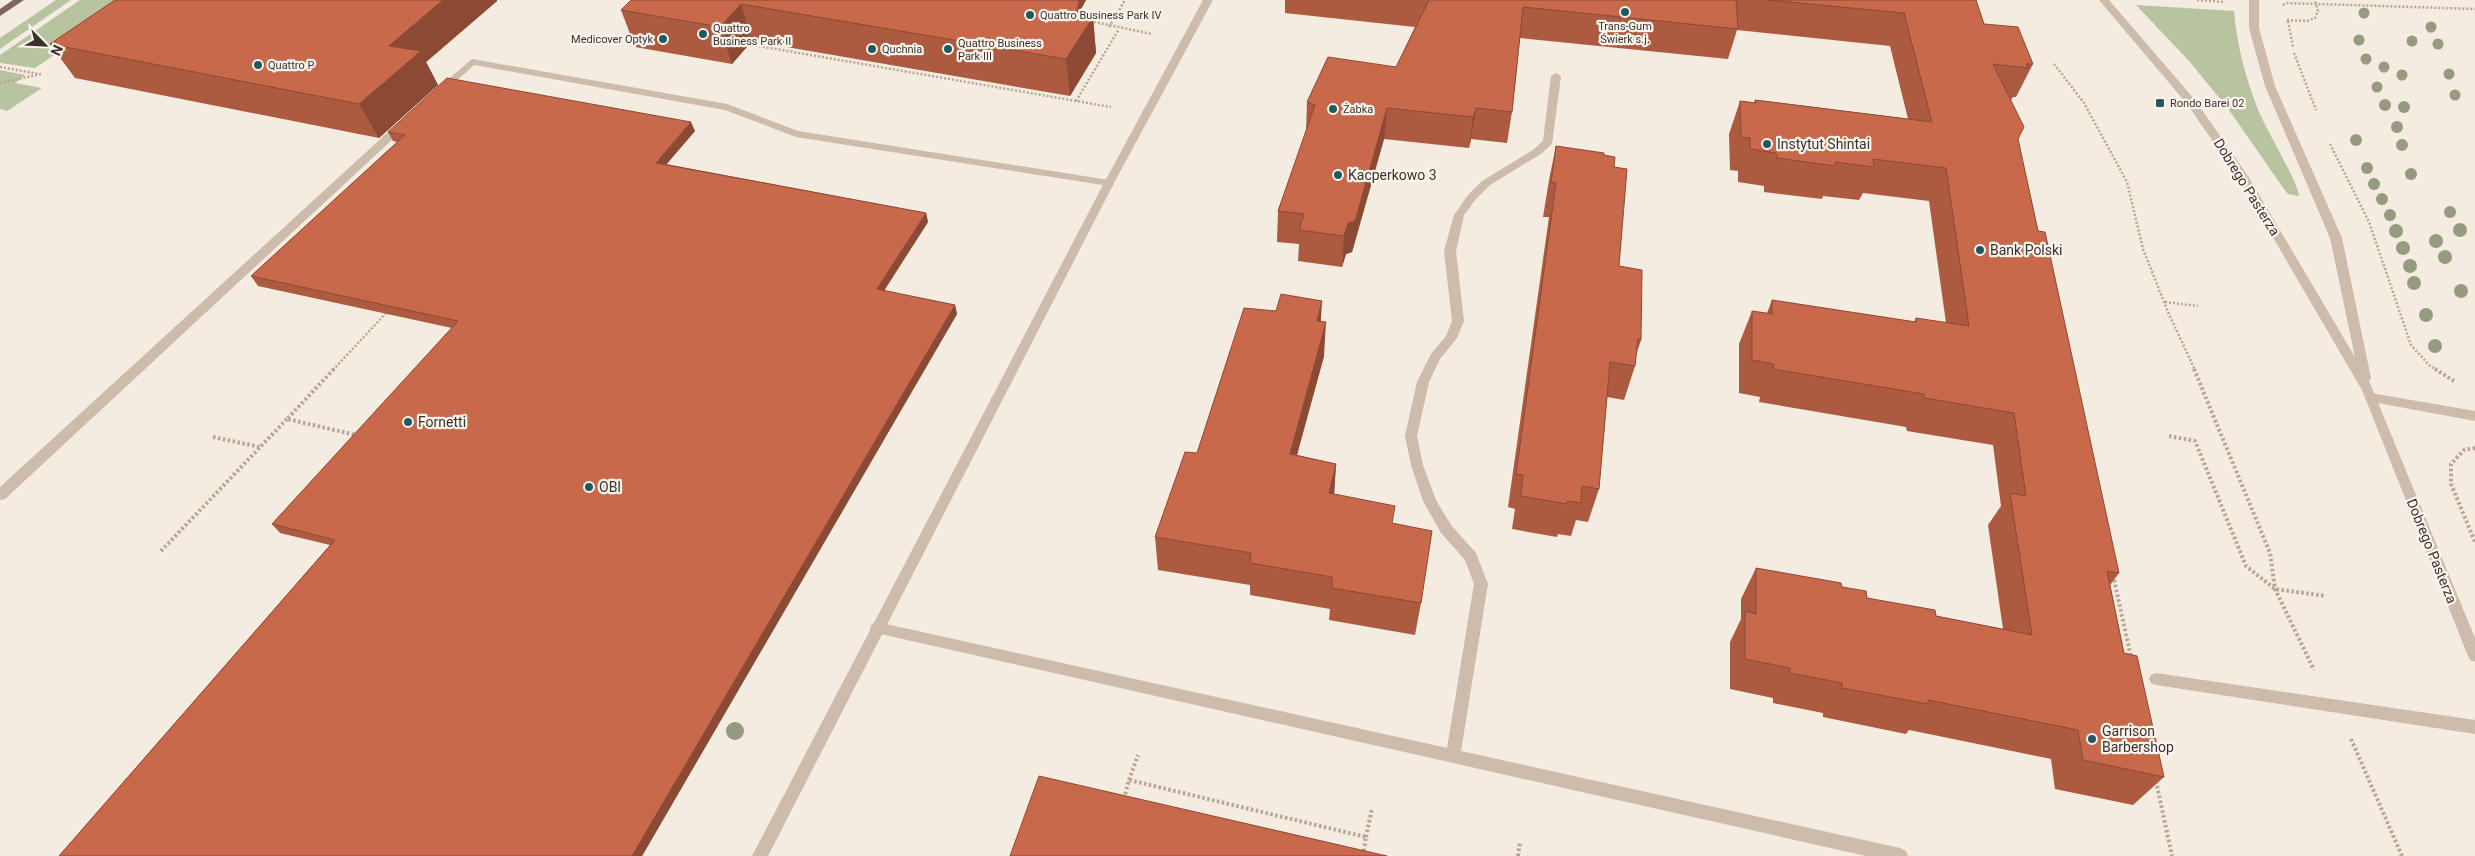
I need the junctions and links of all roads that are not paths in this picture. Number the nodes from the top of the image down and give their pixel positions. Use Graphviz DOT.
graph roads {
  1 [pos="19,0"];
  2 [pos="1208,0"];
  3 [pos="2104,0"];
  4 [pos="2254,0"];
  5 [pos="0,13"];
  6 [pos="1556,76"];
  7 [pos="435,95"];
  8 [pos="413,115"];
  9 [pos="1109,183"];
  10 [pos="2369,394"];
  11 [pos="2475,416"];
  12 [pos="0,495"];
  13 [pos="877,628"];
  14 [pos="2475,656"];
  15 [pos="2156,679"];
  16 [pos="2475,727"];
  17 [pos="1453,757"];
  18 [pos="760,856"];
  19 [pos="1900,856"];
  1 -- 5 [label="main road"];
  2 -- 9 [label="street"];
  3 -- 10 [label="street, Dobrego Pasterza"];
  4 -- 10 [label="street, Dobrego Pasterza"];
  6 -- 17 [label="street"];
  7 -- 9 [label="street"];
  8 -- 12 [label="street"];
  9 -- 13 [label="street"];
  10 -- 11 [label="street"];
  10 -- 14 [label="street, Dobrego Pasterza"];
  13 -- 17 [label="street"];
  13 -- 18 [label="street"];
  15 -- 16 [label="street"];
  17 -- 19 [label="street"];
}
